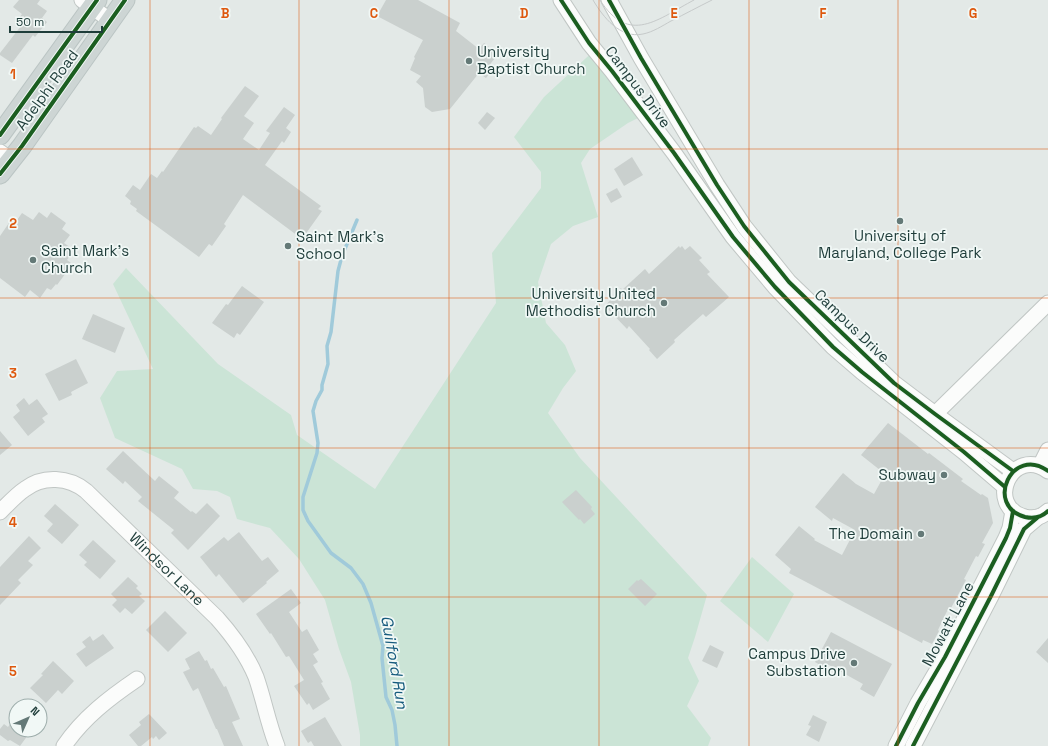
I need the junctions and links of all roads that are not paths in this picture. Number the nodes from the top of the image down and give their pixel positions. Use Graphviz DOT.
graph roads {
  1 [pos="125,0"];
  2 [pos="560,0"];
  3 [pos="609,0"];
  4 [pos="90,2"];
  5 [pos="111,21"];
  6 [pos="0,135"];
  7 [pos="4,162"];
  8 [pos="1048,303"];
  9 [pos="935,414"];
  10 [pos="1048,450"];
  11 [pos="1044,469"];
  12 [pos="1013,471"];
  13 [pos="1005,487"];
  14 [pos="1013,511"];
  15 [pos="0,512"];
  16 [pos="1042,514"];
  17 [pos="137,679"];
  18 [pos="64,746"];
  19 [pos="276,746"];
  20 [pos="896,746"];
  21 [pos="913,746"];
  1 -- 5 [label="main road, Adelphi Road"];
  2 -- 13 [label="street, Campus Drive"];
  3 -- 9 [label="street, Campus Drive"];
  4 -- 5 [label="street"];
  4 -- 6 [label="main road, Adelphi Road"];
  5 -- 7 [label="main road, Adelphi Road"];
  8 -- 9 [label="street"];
  9 -- 12 [label="street, Campus Drive"];
  10 -- 11 [label="street"];
  11 -- 12 [label="street"];
  12 -- 13 [label="street"];
  13 -- 14 [label="street"];
  14 -- 16 [label="street"];
  14 -- 20 [label="street, Mowatt Lane"];
  15 -- 19 [label="street, Windsor Lane"];
  16 -- 21 [label="street, Mowatt Lane"];
  17 -- 18 [label="street"];
}
